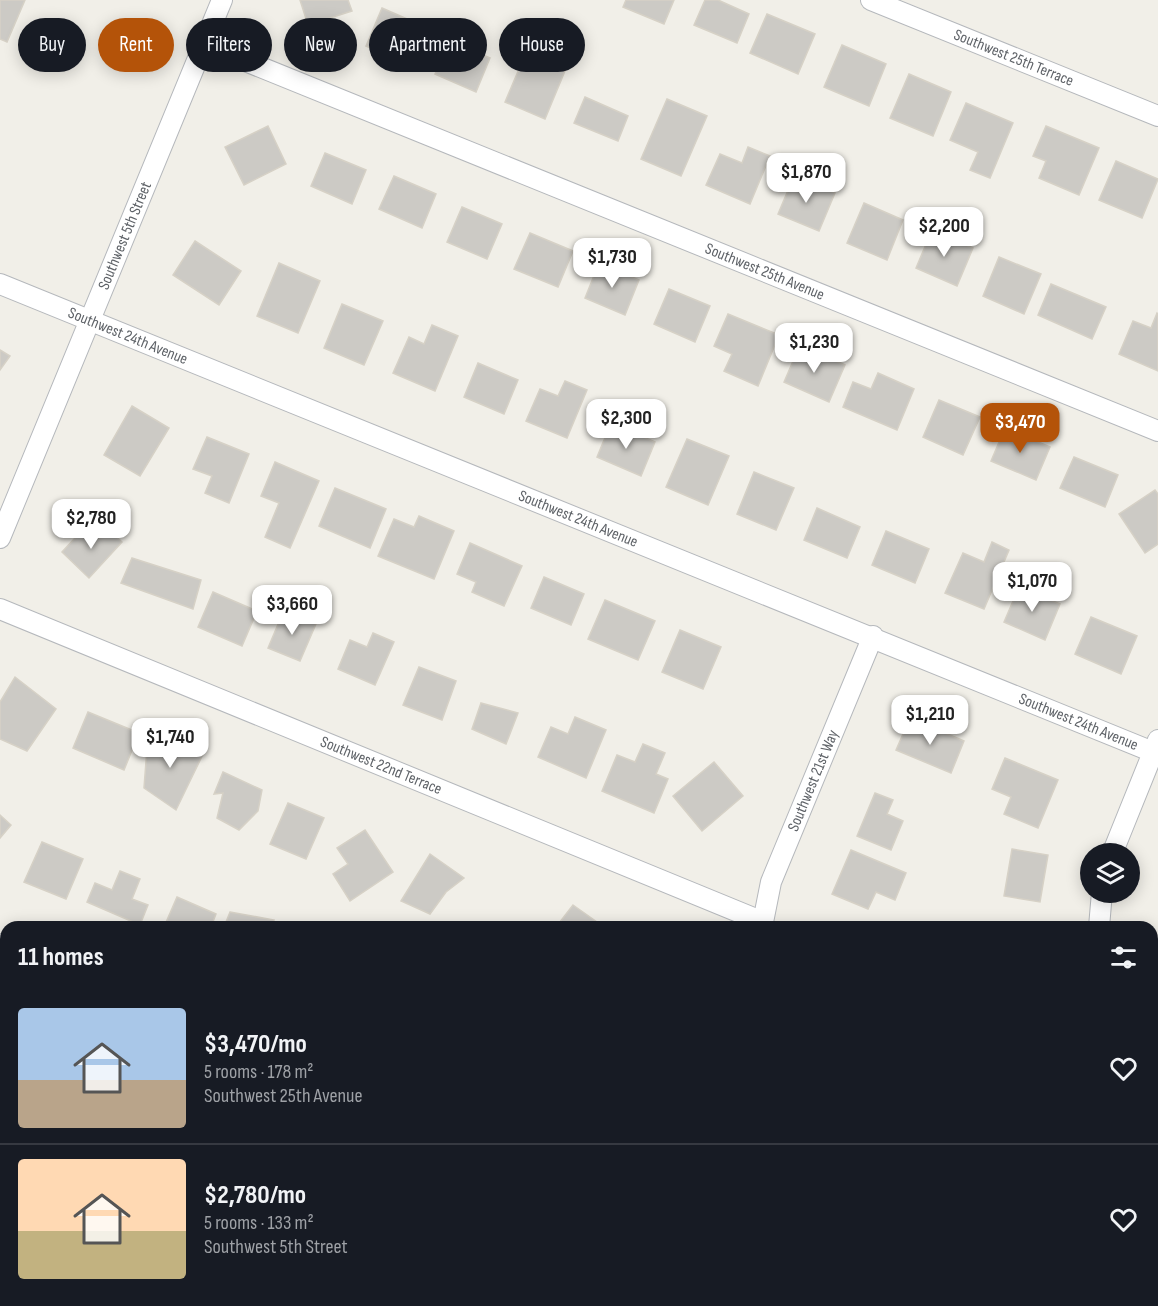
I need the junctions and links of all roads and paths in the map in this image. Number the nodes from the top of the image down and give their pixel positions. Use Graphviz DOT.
graph roads {
  1 [pos="222,0"];
  2 [pos="871,0"];
  3 [pos="216,18"];
  4 [pos="195,72"];
  5 [pos="272,72"];
  6 [pos="1158,116"];
  7 [pos="0,284"];
  8 [pos="91,321"];
  9 [pos="1158,431"];
  10 [pos="0,538"];
  11 [pos="0,609"];
  12 [pos="873,636"];
  13 [pos="1156,748"];
  14 [pos="1117,843"];
  15 [pos="1101,903"];
  16 [pos="754,921"];
  17 [pos="765,921"];
  18 [pos="1100,921"];
  1 -- 3 [label="street, Southwest 5th Street"];
  2 -- 6 [label="street, Southwest 25th Terrace"];
  4 -- 8 [label="street, Southwest 5th Street"];
  5 -- 9 [label="street, Southwest 25th Avenue"];
  7 -- 8 [label="street, Southwest 24th Avenue"];
  8 -- 10 [label="street, Southwest 5th Street"];
  8 -- 12 [label="street, Southwest 24th Avenue"];
  11 -- 16 [label="street, Southwest 22nd Terrace"];
  12 -- 13 [label="street, Southwest 24th Avenue"];
  12 -- 17 [label="street, Southwest 21st Way"];
  13 -- 14 [label="street"];
  15 -- 18 [label="street"];
}
